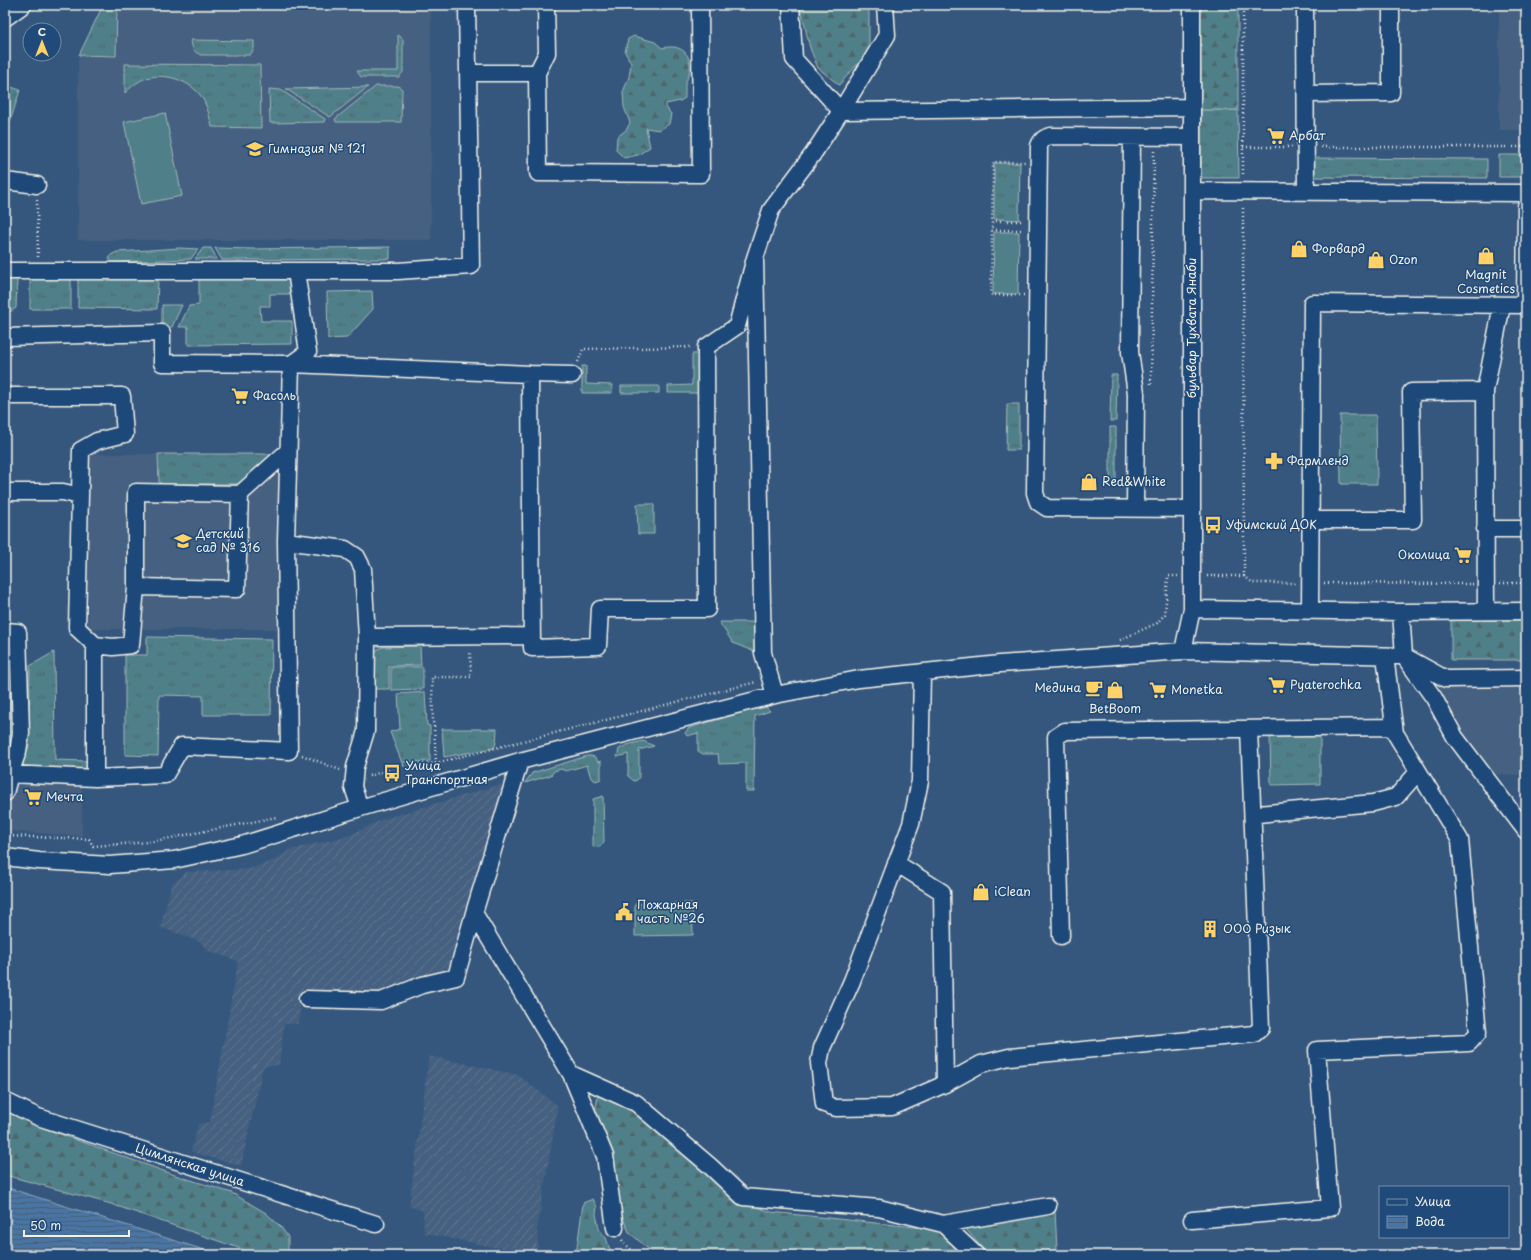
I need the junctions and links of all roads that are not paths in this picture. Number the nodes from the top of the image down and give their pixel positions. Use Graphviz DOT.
graph roads {
  1 [pos="23,5"];
  2 [pos="467,5"];
  3 [pos="546,5"];
  4 [pos="700,5"];
  5 [pos="791,5"];
  6 [pos="885,5"];
  7 [pos="1192,5"];
  8 [pos="1305,5"];
  9 [pos="1393,5"];
  10 [pos="5,18"];
  11 [pos="468,73"];
  12 [pos="537,74"];
  13 [pos="1306,94"];
  14 [pos="1192,107"];
  15 [pos="841,111"];
  16 [pos="1132,137"];
  17 [pos="1192,137"];
  18 [pos="5,181"];
  19 [pos="37,185"];
  20 [pos="1192,191"];
  21 [pos="1306,192"];
  22 [pos="1526,193"];
  23 [pos="1526,206"];
  24 [pos="755,258"];
  25 [pos="5,271"];
  26 [pos="296,272"];
  27 [pos="1502,305"];
  28 [pos="5,337"];
  29 [pos="290,364"];
  30 [pos="530,374"];
  31 [pos="572,375"];
  32 [pos="1485,391"];
  33 [pos="5,396"];
  34 [pos="288,451"];
  35 [pos="5,492"];
  36 [pos="240,494"];
  37 [pos="80,496"];
  38 [pos="1135,509"];
  39 [pos="1192,509"];
  40 [pos="1310,520"];
  41 [pos="1485,529"];
  42 [pos="1526,529"];
  43 [pos="286,541"];
  44 [pos="136,587"];
  45 [pos="1192,609"];
  46 [pos="1310,611"];
  47 [pos="1486,611"];
  48 [pos="1526,611"];
  49 [pos="1401,612"];
  50 [pos="5,631"];
  51 [pos="367,636"];
  52 [pos="532,636"];
  53 [pos="95,645"];
  54 [pos="1183,651"];
  55 [pos="1385,656"];
  56 [pos="1404,656"];
  57 [pos="922,672"];
  58 [pos="1526,678"];
  59 [pos="775,695"];
  60 [pos="1394,727"];
  61 [pos="1249,729"];
  62 [pos="520,761"];
  63 [pos="1418,772"];
  64 [pos="8,774"];
  65 [pos="95,778"];
  66 [pos="5,793"];
  67 [pos="360,808"];
  68 [pos="1258,814"];
  69 [pos="1526,831"];
  70 [pos="5,857"];
  71 [pos="896,863"];
  72 [pos="474,913"];
  73 [pos="1061,936"];
  74 [pos="307,999"];
  75 [pos="571,1074"];
  76 [pos="945,1084"];
  77 [pos="5,1101"];
  78 [pos="1048,1206"];
  79 [pos="1192,1220"];
  80 [pos="376,1224"];
  81 [pos="943,1224"];
  82 [pos="615,1228"];
  83 [pos="976,1255"];
  1 -- 10 [label="street"];
  2 -- 11 [label="street"];
  3 -- 12 [label="street"];
  4 -- 12 [label="street"];
  5 -- 15 [label="street"];
  6 -- 15 [label="street"];
  7 -- 14 [label="street, бульвар Тухвата Янаби"];
  8 -- 13 [label="street"];
  9 -- 13 [label="street"];
  11 -- 12 [label="street"];
  11 -- 26 [label="street"];
  13 -- 21 [label="street"];
  14 -- 15 [label="street"];
  14 -- 17 [label="street, бульвар Тухвата Янаби"];
  15 -- 24 [label="street"];
  16 -- 17 [label="street"];
  16 -- 38 [label="street"];
  16 -- 38 [label="street"];
  17 -- 20 [label="street, бульвар Тухвата Янаби"];
  18 -- 19 [label="street"];
  20 -- 21 [label="street"];
  20 -- 39 [label="street, бульвар Тухвата Янаби"];
  21 -- 22 [label="street"];
  23 -- 27 [label="street"];
  24 -- 52 [label="street"];
  24 -- 59 [label="street"];
  25 -- 26 [label="street"];
  26 -- 29 [label="street"];
  27 -- 32 [label="street"];
  27 -- 40 [label="street"];
  28 -- 29 [label="street"];
  29 -- 30 [label="street"];
  29 -- 34 [label="street"];
  30 -- 31 [label="street"];
  30 -- 52 [label="street"];
  32 -- 40 [label="street"];
  32 -- 41 [label="street"];
  33 -- 37 [label="street"];
  34 -- 36 [label="street"];
  34 -- 43 [label="street"];
  35 -- 37 [label="street"];
  36 -- 44 [label="street"];
  36 -- 44 [label="street"];
  37 -- 53 [label="street"];
  38 -- 39 [label="street"];
  39 -- 45 [label="street, бульвар Тухвата Янаби"];
  40 -- 46 [label="street"];
  41 -- 42 [label="street"];
  41 -- 47 [label="street"];
  43 -- 51 [label="street"];
  43 -- 65 [label="street"];
  44 -- 53 [label="street"];
  45 -- 46 [label="street"];
  45 -- 54 [label="street, бульвар Тухвата Янаби"];
  46 -- 49 [label="street"];
  47 -- 48 [label="street"];
  47 -- 49 [label="street"];
  49 -- 56 [label="street"];
  50 -- 64 [label="street"];
  51 -- 52 [label="street"];
  51 -- 67 [label="street"];
  53 -- 65 [label="street"];
  54 -- 55 [label="street"];
  54 -- 57 [label="street"];
  55 -- 56 [label="street"];
  55 -- 60 [label="street"];
  56 -- 58 [label="street"];
  56 -- 69 [label="street"];
  57 -- 59 [label="street"];
  57 -- 71 [label="street"];
  59 -- 62 [label="street"];
  60 -- 61 [label="street"];
  60 -- 63 [label="street"];
  61 -- 73 [label="street"];
  61 -- 76 [label="street"];
  62 -- 67 [label="street"];
  62 -- 72 [label="street"];
  63 -- 68 [label="street"];
  63 -- 79 [label="street"];
  64 -- 65 [label="street"];
  64 -- 66 [label="street"];
  67 -- 70 [label="street"];
  71 -- 76 [label="street"];
  71 -- 76 [label="street"];
  72 -- 74 [label="street"];
  72 -- 75 [label="street"];
  75 -- 81 [label="street"];
  75 -- 82 [label="street"];
  77 -- 80 [label="street, Цимлянская улица"];
  78 -- 81 [label="street"];
  81 -- 83 [label="street"];
}
